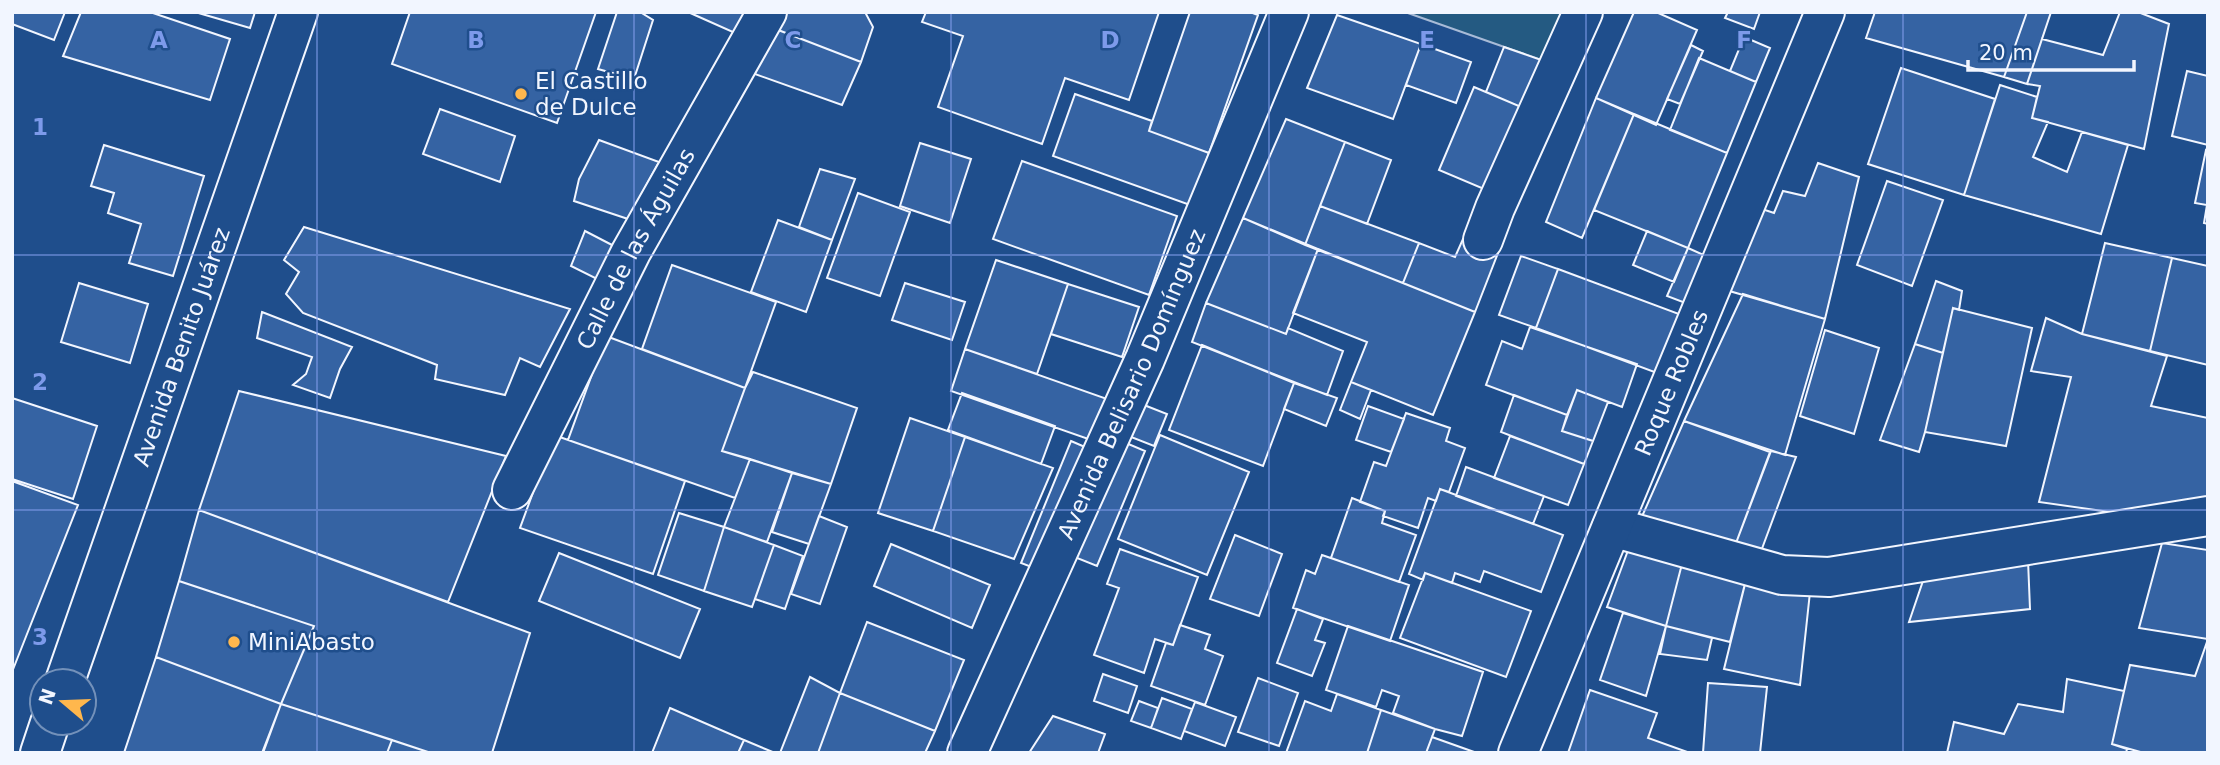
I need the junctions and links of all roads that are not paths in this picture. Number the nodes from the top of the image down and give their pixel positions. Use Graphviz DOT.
graph roads {
  1 [pos="298,12"];
  2 [pos="767,12"];
  3 [pos="1289,12"];
  4 [pos="1583,12"];
  5 [pos="1825,12"];
  6 [pos="1483,240"];
  7 [pos="512,490"];
  8 [pos="2208,516"];
  9 [pos="1612,527"];
  10 [pos="70,667"];
  11 [pos="967,753"];
  12 [pos="1518,753"];
  1 -- 10 [label="street, Avenida Benito Juárez"];
  2 -- 7 [label="street, Calle de las Águilas"];
  3 -- 11 [label="street, Avenida Belisario Domínguez"];
  4 -- 6 [label="street"];
  5 -- 9 [label="street, Roque Robles"];
  8 -- 9 [label="street"];
  9 -- 12 [label="street, Roque Robles"];
}
